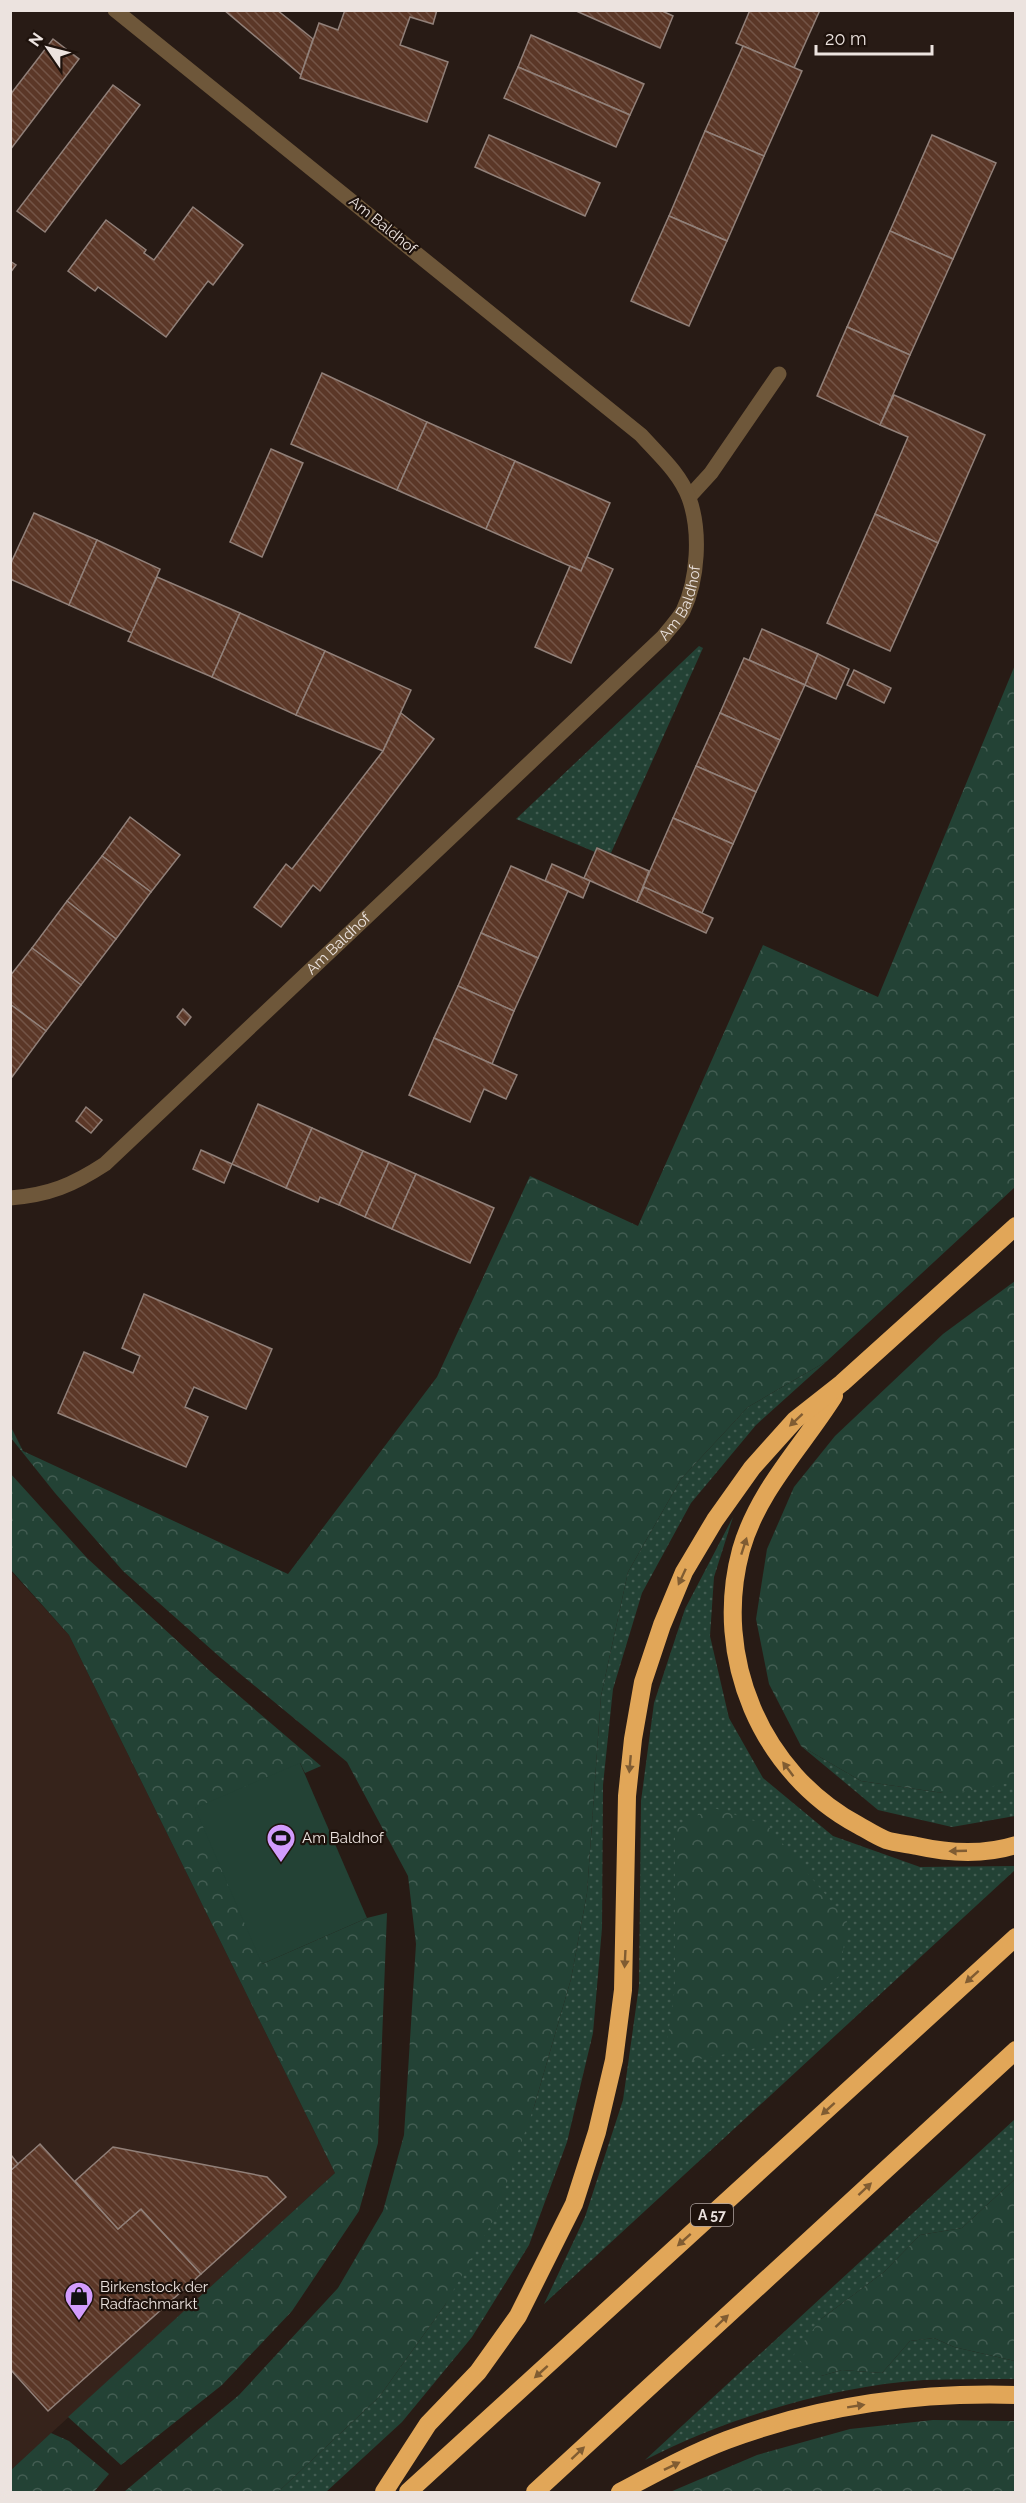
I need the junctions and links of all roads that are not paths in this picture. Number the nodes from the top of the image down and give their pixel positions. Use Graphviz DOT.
graph roads {
  1 [pos="115,10"];
  2 [pos="778,374"];
  3 [pos="688,497"];
  4 [pos="10,1198"];
  5 [pos="1016,1226"];
  6 [pos="842,1383"];
  7 [pos="1016,1845"];
  8 [pos="1016,1938"];
  9 [pos="1016,2050"];
  10 [pos="1016,2395"];
  11 [pos="384,2493"];
  12 [pos="408,2493"];
  13 [pos="535,2493"];
  14 [pos="620,2493"];
  1 -- 3 [label="street, Am Baldhof"];
  2 -- 3 [label="street"];
  3 -- 4 [label="street, Am Baldhof"];
  5 -- 6 [label="highway"];
  7 -- 6 [label="highway, one-way"];
  6 -- 11 [label="highway, one-way"];
  8 -- 12 [label="highway, A 57, one-way"];
  13 -- 9 [label="highway, one-way"];
  14 -- 10 [label="highway, one-way"];
}
